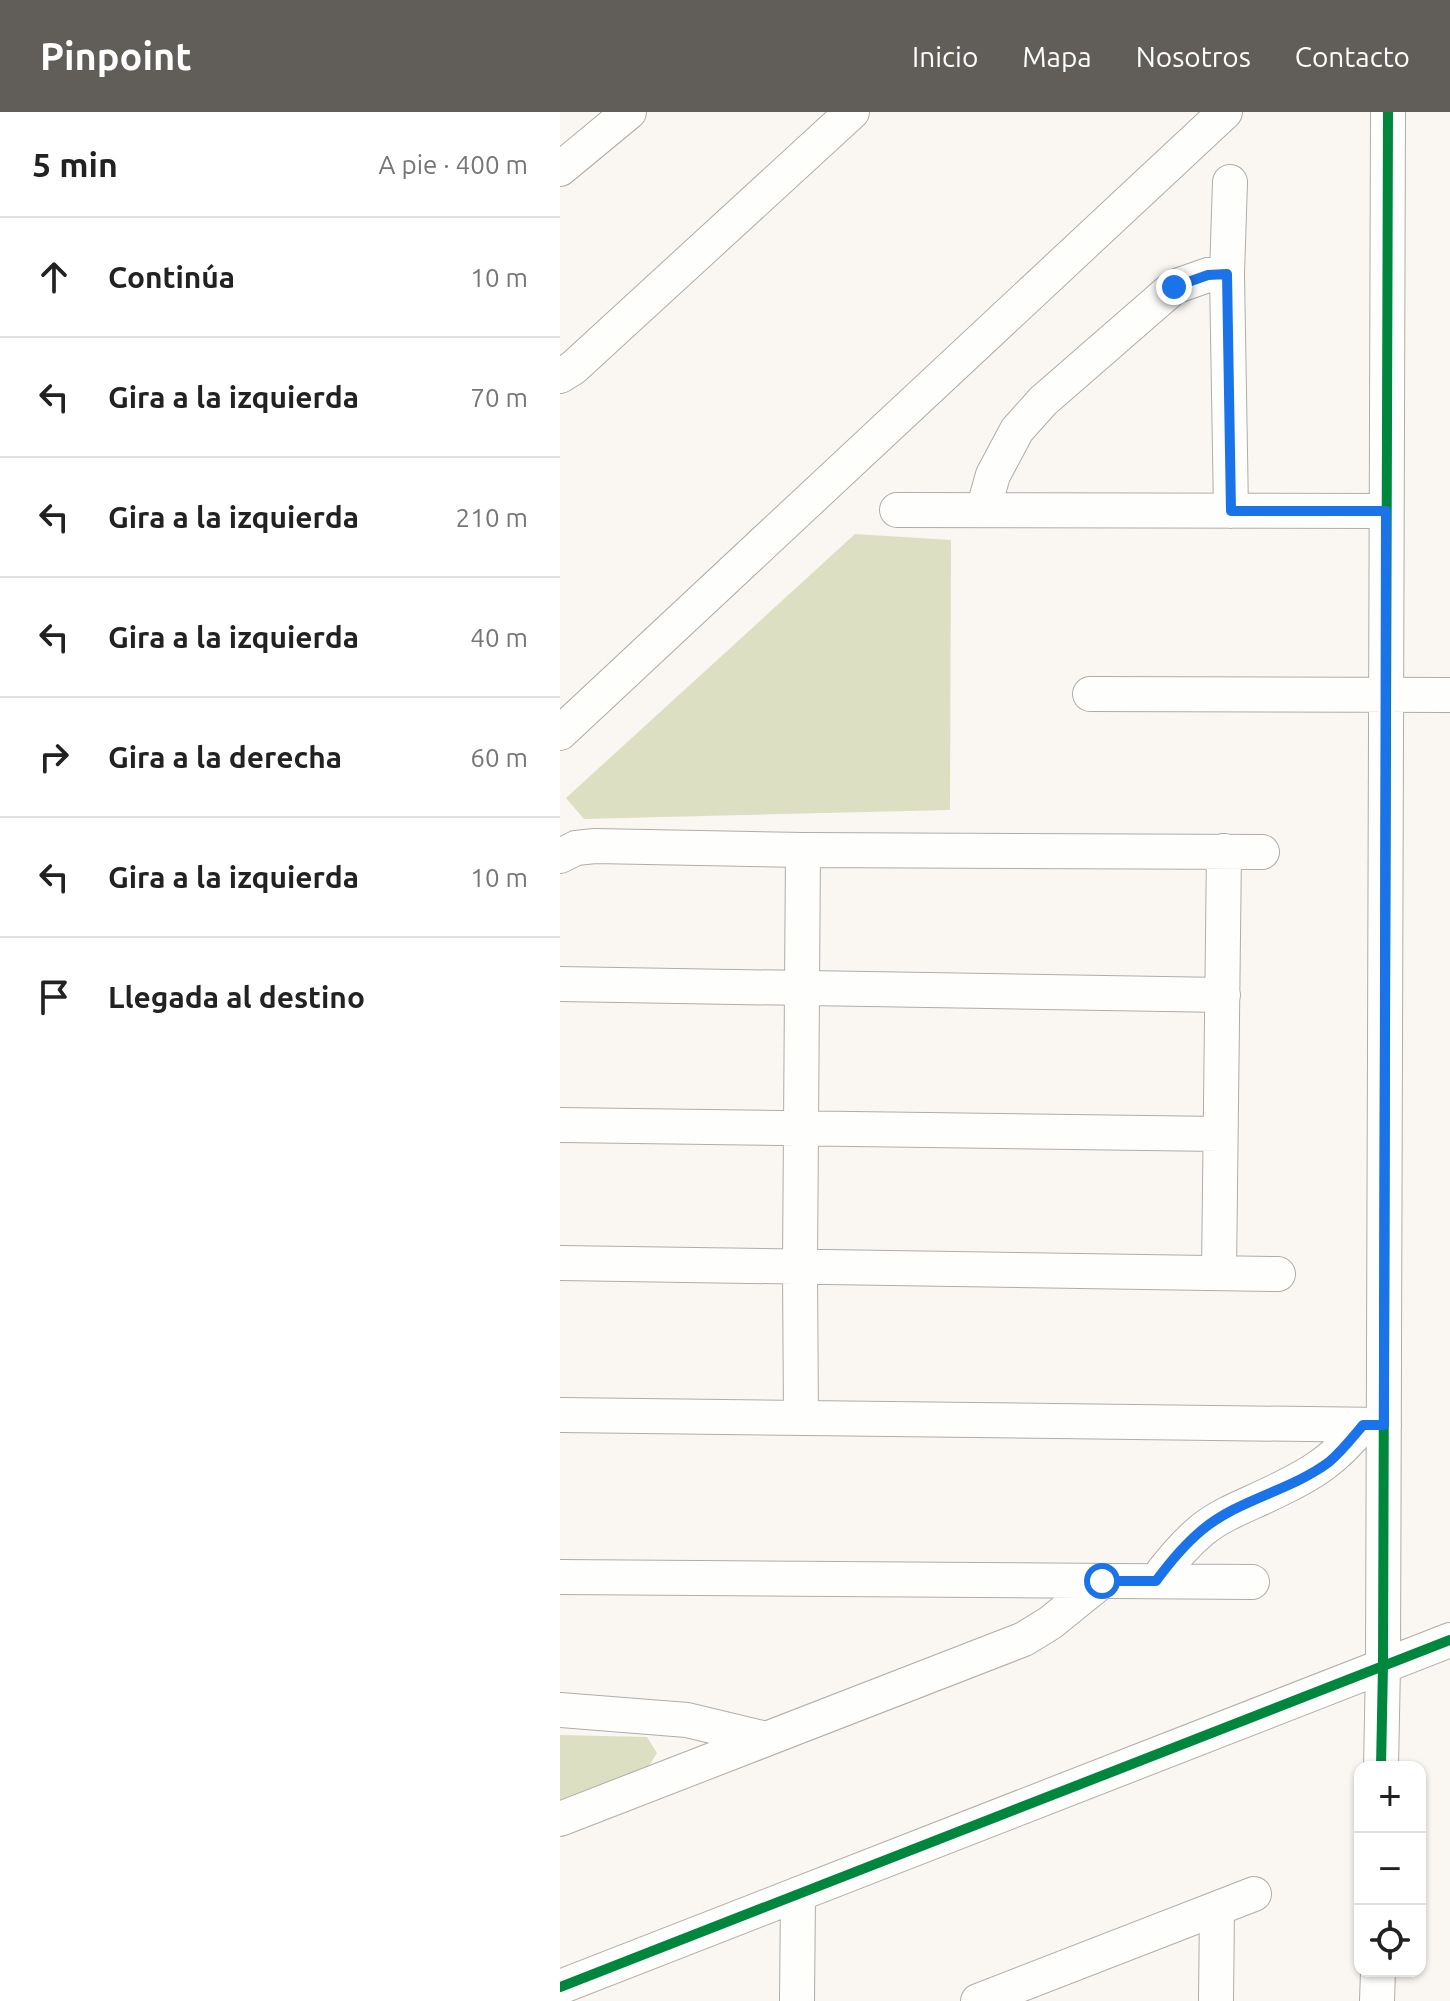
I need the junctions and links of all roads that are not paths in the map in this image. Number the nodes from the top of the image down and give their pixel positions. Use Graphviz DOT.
graph roads {
  1 [pos="629,112"];
  2 [pos="852,112"];
  3 [pos="1225,112"];
  4 [pos="1388,112"];
  5 [pos="560,169"];
  6 [pos="1230,182"];
  7 [pos="1227,274"];
  8 [pos="560,376"];
  9 [pos="897,510"];
  10 [pos="983,510"];
  11 [pos="1231,511"];
  12 [pos="1386,511"];
  13 [pos="1090,694"];
  14 [pos="1386,695"];
  15 [pos="1450,695"];
  16 [pos="560,733"];
  17 [pos="803,850"];
  18 [pos="1224,851"];
  19 [pos="1262,852"];
  20 [pos="560,856"];
  21 [pos="560,984"];
  22 [pos="802,989"];
  23 [pos="1223,995"];
  24 [pos="560,1125"];
  25 [pos="801,1127"];
  26 [pos="1220,1134"];
  27 [pos="560,1263"];
  28 [pos="800,1267"];
  29 [pos="1219,1273"];
  30 [pos="1278,1274"];
  31 [pos="560,1415"];
  32 [pos="801,1418"];
  33 [pos="1374,1425"];
  34 [pos="560,1577"];
  35 [pos="1102,1581"];
  36 [pos="1156,1581"];
  37 [pos="1252,1582"];
  38 [pos="1450,1640"];
  39 [pos="1383,1666"];
  40 [pos="560,1710"];
  41 [pos="766,1739"];
  42 [pos="1381,1761"];
  43 [pos="560,1819"];
  44 [pos="798,1894"];
  45 [pos="1254,1894"];
  46 [pos="1217,1909"];
  47 [pos="1378,1977"];
  48 [pos="560,1987"];
  49 [pos="797,2001"];
  50 [pos="978,2001"];
  51 [pos="1216,2001"];
  52 [pos="1377,2001"];
  1 -- 5 [label="street"];
  2 -- 8 [label="street"];
  3 -- 16 [label="street"];
  4 -- 12 [label="street"];
  6 -- 7 [label="street"];
  7 -- 10 [label="street"];
  7 -- 11 [label="street"];
  9 -- 10 [label="street"];
  10 -- 11 [label="street"];
  11 -- 12 [label="street"];
  12 -- 14 [label="street"];
  13 -- 14 [label="street"];
  14 -- 15 [label="street"];
  14 -- 33 [label="street"];
  17 -- 18 [label="street"];
  17 -- 20 [label="street"];
  17 -- 22 [label="street"];
  18 -- 19 [label="street"];
  18 -- 23 [label="street"];
  21 -- 22 [label="street"];
  22 -- 23 [label="street"];
  22 -- 25 [label="street"];
  23 -- 26 [label="street"];
  24 -- 25 [label="street"];
  25 -- 26 [label="street"];
  25 -- 28 [label="street"];
  26 -- 29 [label="street"];
  27 -- 28 [label="street"];
  28 -- 29 [label="street"];
  28 -- 32 [label="street"];
  29 -- 30 [label="street"];
  31 -- 32 [label="street"];
  32 -- 33 [label="street"];
  33 -- 36 [label="street"];
  33 -- 39 [label="street"];
  34 -- 35 [label="street"];
  35 -- 36 [label="street"];
  35 -- 41 [label="street"];
  36 -- 37 [label="street"];
  38 -- 39 [label="street"];
  39 -- 42 [label="street"];
  39 -- 44 [label="street"];
  40 -- 41 [label="street"];
  41 -- 43 [label="street"];
  44 -- 48 [label="street"];
  44 -- 49 [label="street"];
  45 -- 46 [label="street"];
  46 -- 50 [label="street"];
  46 -- 51 [label="street"];
  47 -- 52 [label="street"];
}
